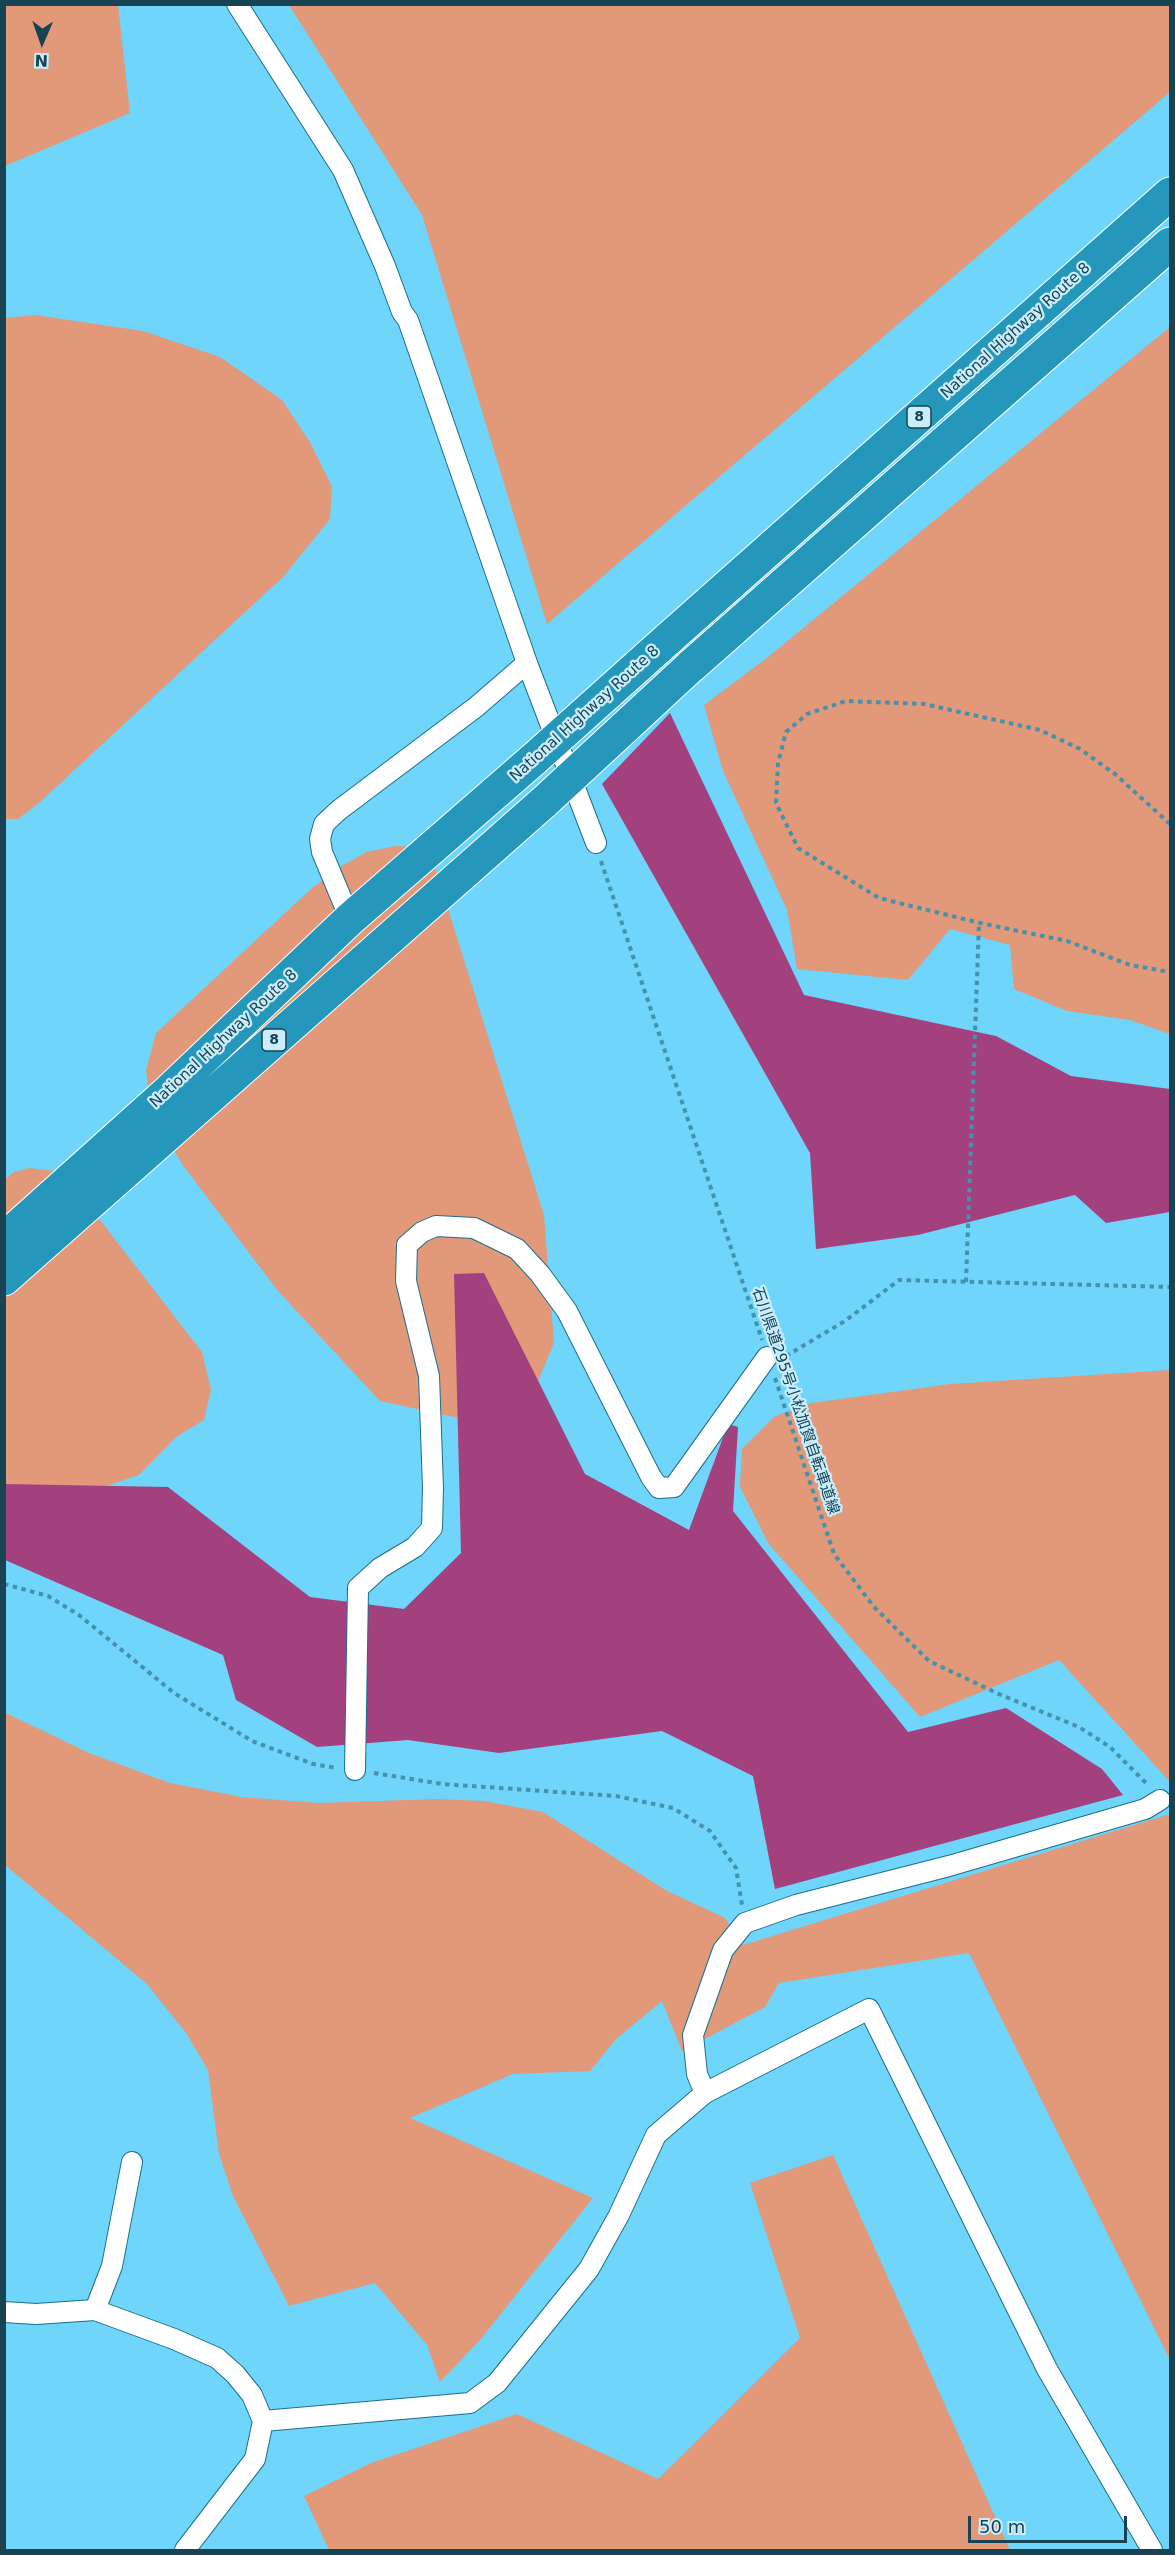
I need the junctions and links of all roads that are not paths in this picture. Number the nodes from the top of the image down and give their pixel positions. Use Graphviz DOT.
graph roads {
  1 [pos="237,4"];
  2 [pos="1170,194"];
  3 [pos="1170,244"];
  4 [pos="527,663"];
  5 [pos="596,843"];
  6 [pos="350,919"];
  7 [pos="4,1239"];
  8 [pos="4,1279"];
  9 [pos="769,1361"];
  10 [pos="355,1762"];
  11 [pos="1160,1800"];
  12 [pos="705,2093"];
  13 [pos="132,2162"];
  14 [pos="95,2310"];
  15 [pos="4,2312"];
  16 [pos="263,2421"];
  17 [pos="185,2550"];
  18 [pos="1152,2550"];
  1 -- 4 [label="street"];
  2 -- 6 [label="highway, National Highway Route 8 / 8, bridge"];
  3 -- 8 [label="highway, 8, bridge"];
  4 -- 5 [label="street"];
  4 -- 6 [label="street"];
  6 -- 7 [label="highway, National Highway Route 8 / 8"];
  9 -- 10 [label="street"];
  11 -- 12 [label="street"];
  12 -- 16 [label="street"];
  12 -- 18 [label="street"];
  13 -- 14 [label="street"];
  14 -- 15 [label="street"];
  14 -- 16 [label="street"];
  16 -- 17 [label="street"];
}
